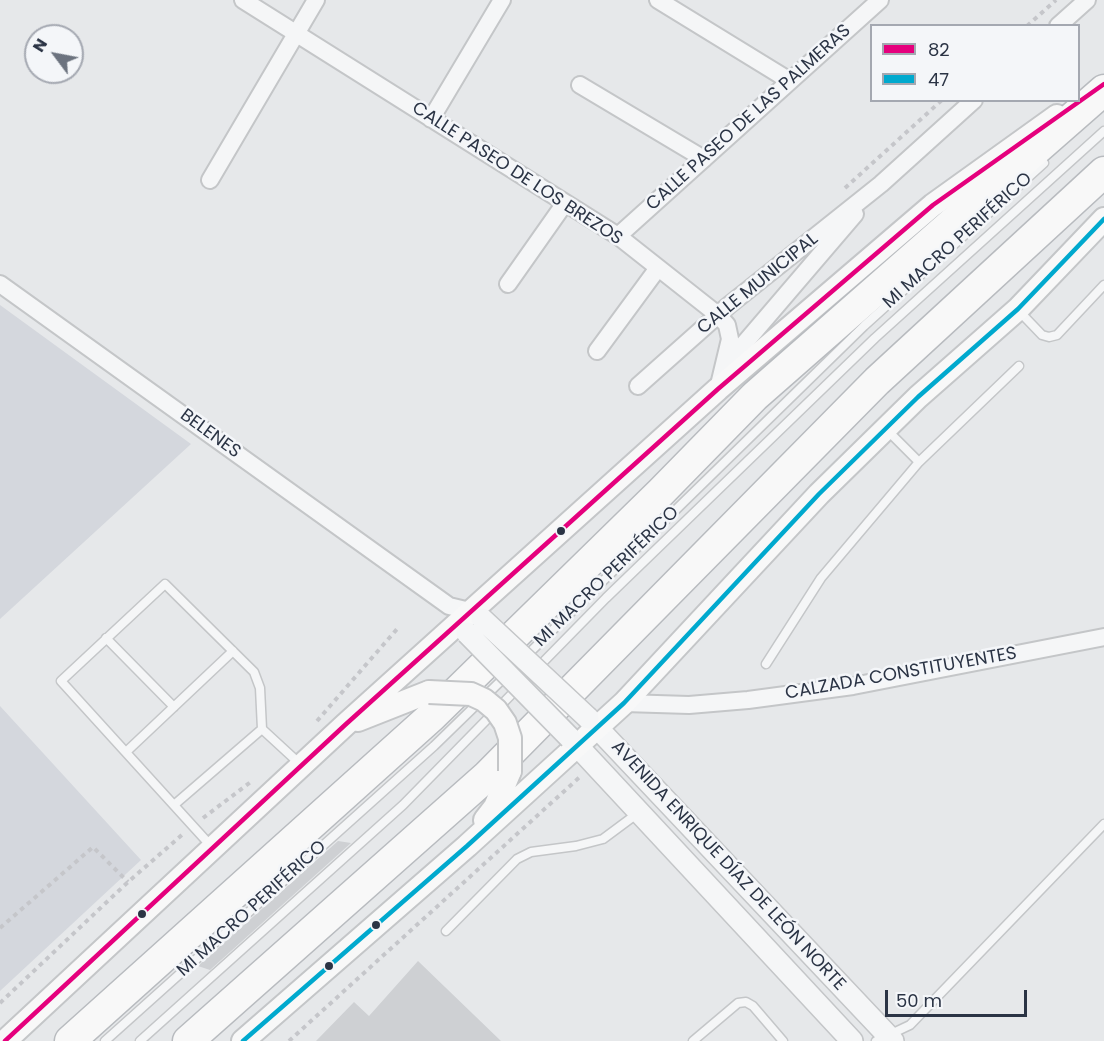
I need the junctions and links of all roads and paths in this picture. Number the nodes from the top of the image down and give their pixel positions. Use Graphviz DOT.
graph roads {
  1 [pos="243,0"];
  2 [pos="316,0"];
  3 [pos="501,0"];
  4 [pos="658,0"];
  5 [pos="878,0"];
  6 [pos="1056,0"];
  7 [pos="1087,0"];
  8 [pos="1029,24"];
  9 [pos="1060,24"];
  10 [pos="296,33"];
  11 [pos="790,81"];
  12 [pos="1104,84"];
  13 [pos="580,85"];
  14 [pos="1104,90"];
  15 [pos="1080,101"];
  16 [pos="940,102"];
  17 [pos="973,102"];
  18 [pos="1079,102"];
  19 [pos="431,118"];
  20 [pos="1104,131"];
  21 [pos="1053,155"];
  22 [pos="704,159"];
  23 [pos="1104,172"];
  24 [pos="210,180"];
  25 [pos="881,184"];
  26 [pos="843,190"];
  27 [pos="565,203"];
  28 [pos="1104,219"];
  29 [pos="618,236"];
  30 [pos="658,268"];
  31 [pos="0,284"];
  32 [pos="508,284"];
  33 [pos="1104,285"];
  34 [pos="1018,309"];
  35 [pos="718,315"];
  36 [pos="597,351"];
  37 [pos="725,366"];
  38 [pos="1019,366"];
  39 [pos="638,386"];
  40 [pos="718,389"];
  41 [pos="886,428"];
  42 [pos="919,462"];
  43 [pos="466,619"];
  44 [pos="1104,637"];
  45 [pos="106,638"];
  46 [pos="233,651"];
  47 [pos="766,664"];
  48 [pos="624,703"];
  49 [pos="174,707"];
  50 [pos="593,723"];
  51 [pos="345,725"];
  52 [pos="262,729"];
  53 [pos="573,743"];
  54 [pos="126,752"];
  55 [pos="302,767"];
  56 [pos="174,805"];
  57 [pos="639,813"];
  58 [pos="1104,824"];
  59 [pos="467,846"];
  60 [pos="214,849"];
  61 [pos="128,882"];
  62 [pos="0,928"];
  63 [pos="446,931"];
  64 [pos="886,1039"];
  65 [pos="5,1041"];
  66 [pos="70,1041"];
  67 [pos="105,1041"];
  68 [pos="140,1041"];
  69 [pos="188,1041"];
  70 [pos="243,1041"];
  71 [pos="693,1041"];
  72 [pos="783,1041"];
  73 [pos="852,1041"];
  1 -- 10 [label="street, CALLE PASEO DE LOS BREZOS"];
  2 -- 10 [label="street"];
  3 -- 19 [label="street"];
  4 -- 11 [label="street"];
  5 -- 11 [label="street, CALLE PASEO DE LAS PALMERAS"];
  6 -- 8 [label="path"];
  7 -- 9 [label="street"];
  10 -- 19 [label="street, CALLE PASEO DE LOS BREZOS"];
  10 -- 24 [label="street"];
  11 -- 22 [label="street, CALLE PASEO DE LAS PALMERAS"];
  12 -- 15 [label="main road"];
  13 -- 22 [label="street"];
  14 -- 66 [label="highway"];
  16 -- 26 [label="path"];
  17 -- 25 [label="street, CALLE MUNICIPAL"];
  18 -- 40 [label="main road"];
  19 -- 27 [label="street, CALLE PASEO DE LOS BREZOS"];
  20 -- 68 [label="lane, MI MACRO PERIFÉRICO"];
  21 -- 67 [label="lane, MI MACRO PERIFÉRICO"];
  22 -- 29 [label="street, CALLE PASEO DE LAS PALMERAS"];
  23 -- 69 [label="highway"];
  25 -- 35 [label="street, CALLE MUNICIPAL"];
  25 -- 37 [label="street, CALLE MUNICIPAL"];
  27 -- 29 [label="street, CALLE PASEO DE LOS BREZOS"];
  27 -- 32 [label="street"];
  28 -- 34 [label="main road"];
  29 -- 30 [label="street, CALLE PASEO DE LOS BREZOS"];
  30 -- 35 [label="street, CALLE PASEO DE LOS BREZOS"];
  30 -- 36 [label="street"];
  31 -- 43 [label="street, BELENES"];
  33 -- 34 [label="lane"];
  34 -- 41 [label="main road"];
  35 -- 37 [label="street, CALLE PASEO DE LOS BREZOS"];
  35 -- 39 [label="street, CALLE MUNICIPAL"];
  37 -- 40 [label="street, CALLE PASEO DE LOS BREZOS"];
  38 -- 42 [label="lane"];
  40 -- 43 [label="main road"];
  41 -- 42 [label="lane"];
  41 -- 48 [label="main road"];
  42 -- 47 [label="lane"];
  43 -- 50 [label="street, AVENIDA ENRIQUE DÍAZ DE LEÓN NORTE, bridge"];
  43 -- 51 [label="main road"];
  43 -- 53 [label="street, AVENIDA ENRIQUE DÍAZ DE LEÓN NORTE, bridge"];
  44 -- 48 [label="street, CALZADA CONSTITUYENTES"];
  45 -- 46 [label="lane"];
  45 -- 49 [label="lane"];
  45 -- 54 [label="lane"];
  46 -- 49 [label="lane"];
  46 -- 52 [label="lane"];
  48 -- 50 [label="main road"];
  49 -- 54 [label="lane"];
  50 -- 53 [label="main road"];
  50 -- 64 [label="street, AVENIDA ENRIQUE DÍAZ DE LEÓN NORTE"];
  51 -- 55 [label="main road"];
  51 -- 59 [label="main road, bridge"];
  52 -- 55 [label="lane"];
  52 -- 56 [label="lane"];
  53 -- 57 [label="street, AVENIDA ENRIQUE DÍAZ DE LEÓN NORTE"];
  53 -- 59 [label="main road"];
  54 -- 56 [label="lane"];
  55 -- 60 [label="main road"];
  56 -- 60 [label="lane"];
  57 -- 63 [label="lane"];
  57 -- 73 [label="street, AVENIDA ENRIQUE DÍAZ DE LEÓN NORTE"];
  58 -- 64 [label="lane"];
  59 -- 70 [label="main road"];
  60 -- 65 [label="main road"];
  61 -- 62 [label="path"];
  71 -- 72 [label="lane"];
}
